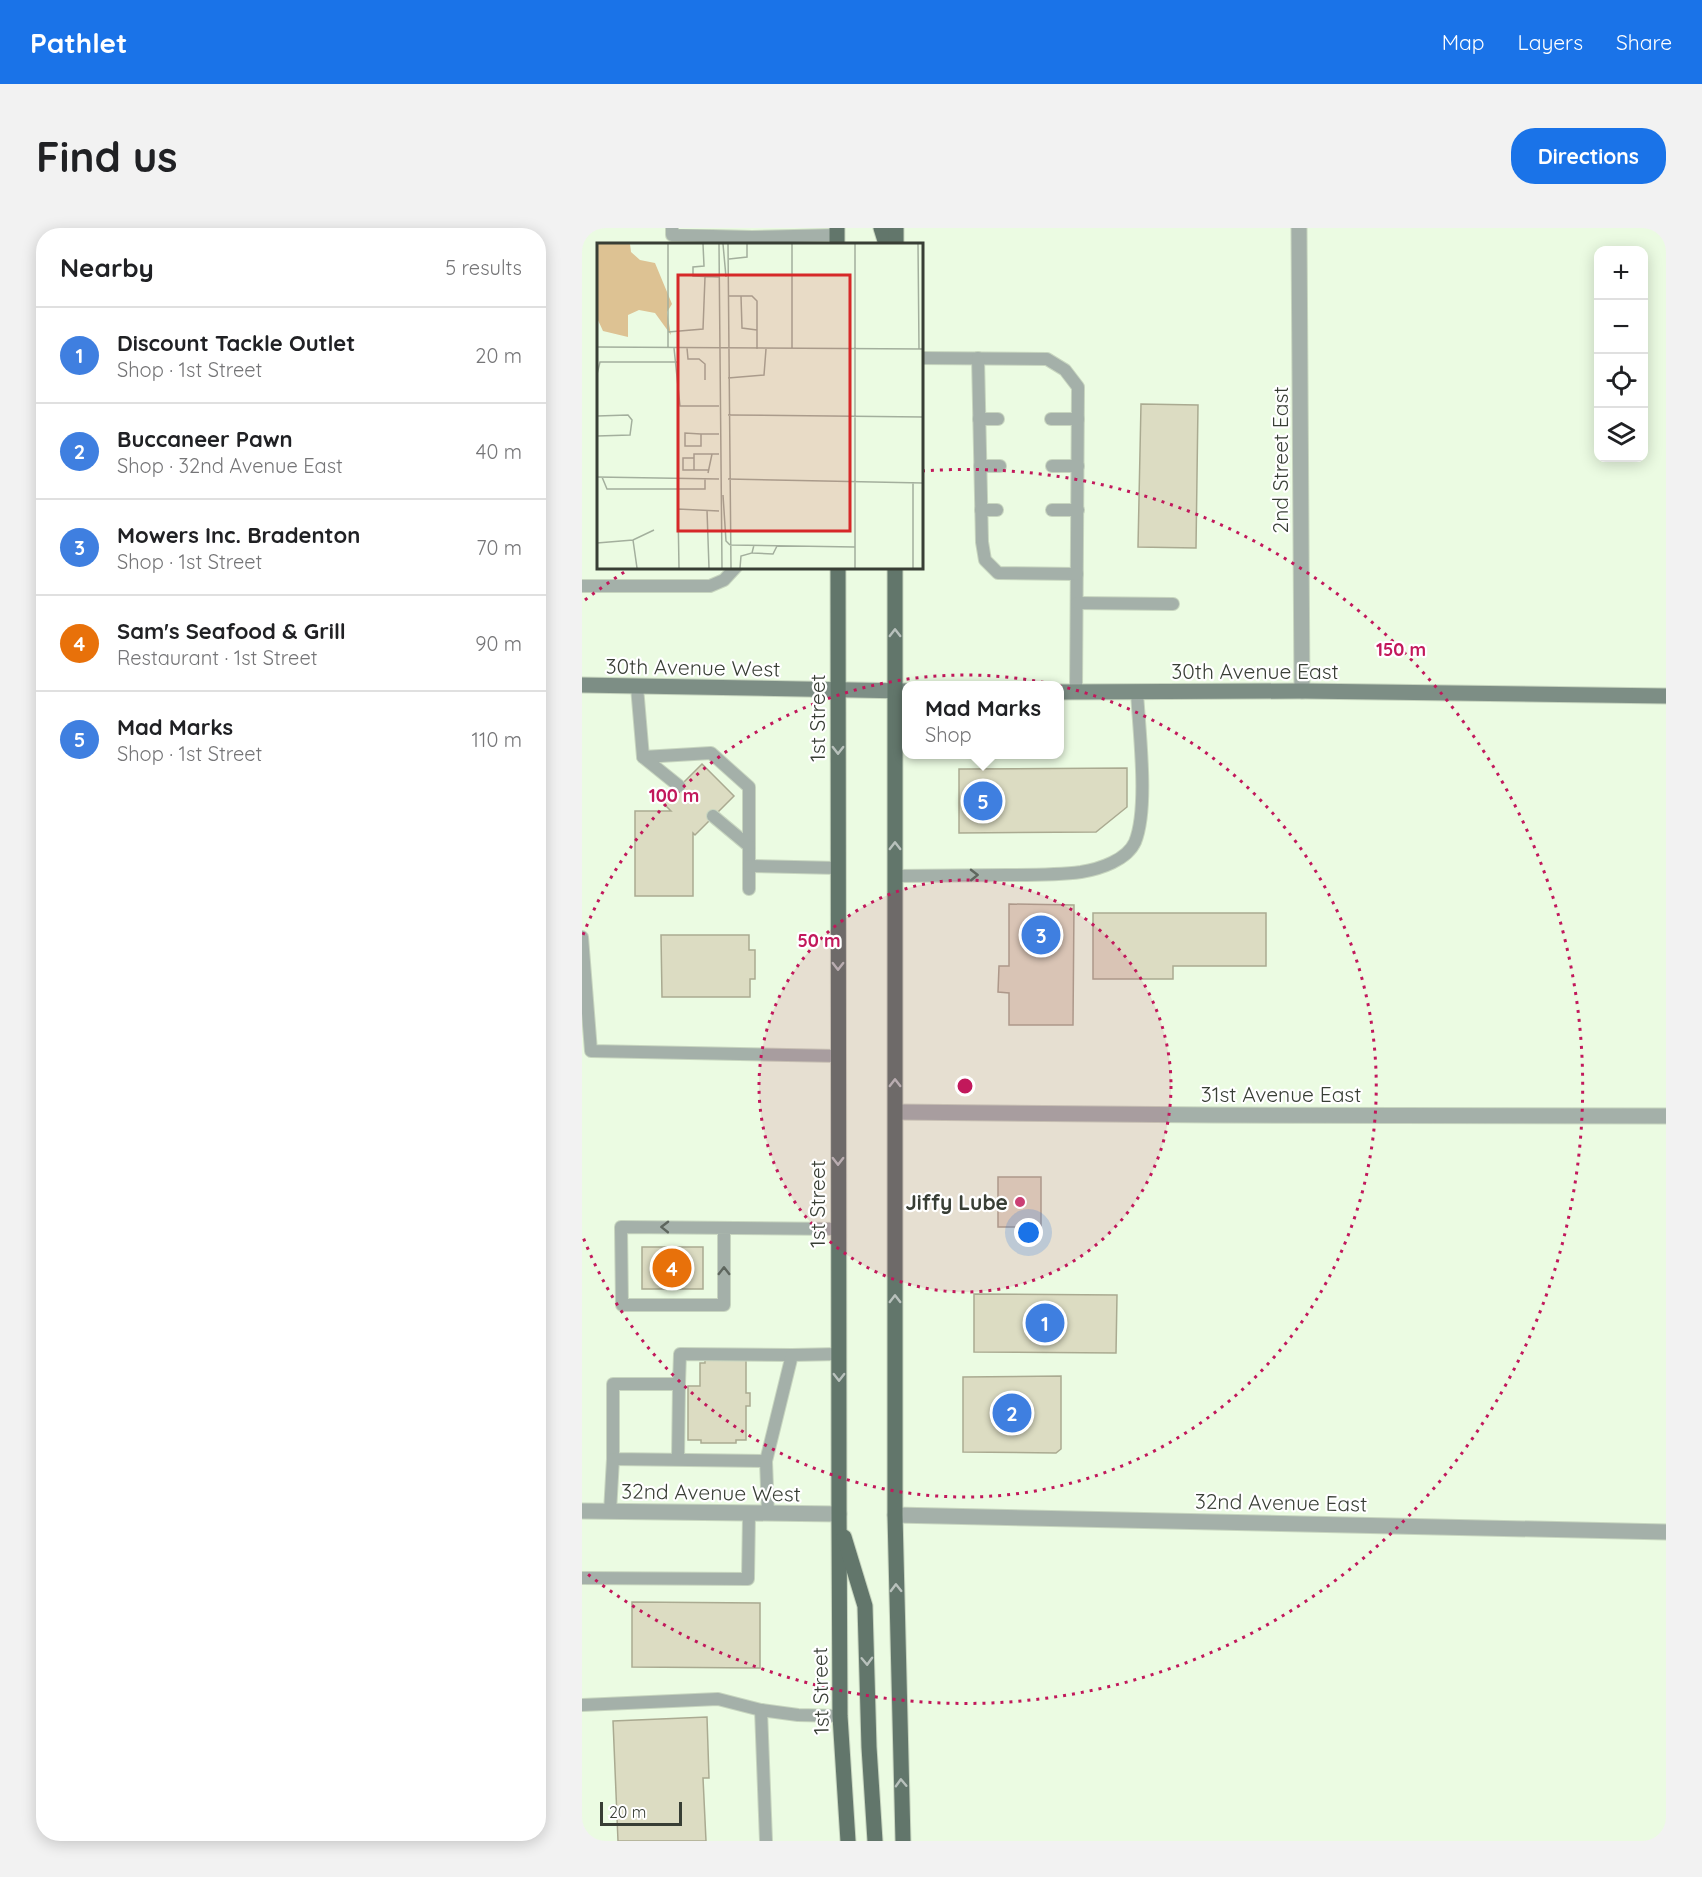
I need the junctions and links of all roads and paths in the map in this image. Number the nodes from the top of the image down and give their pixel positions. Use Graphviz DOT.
graph roads {
  1 [pos="672,228"];
  2 [pos="881,228"];
  3 [pos="1299,228"];
  4 [pos="837,236"];
  5 [pos="752,241"];
  6 [pos="886,243"];
  7 [pos="922,358"];
  8 [pos="978,358"];
  9 [pos="979,419"];
  10 [pos="998,419"];
  11 [pos="1051,419"];
  12 [pos="1078,419"];
  13 [pos="980,466"];
  14 [pos="1000,466"];
  15 [pos="1052,466"];
  16 [pos="1078,466"];
  17 [pos="981,510"];
  18 [pos="997,510"];
  19 [pos="1052,510"];
  20 [pos="1078,510"];
  21 [pos="735,568"];
  22 [pos="838,568"];
  23 [pos="895,568"];
  24 [pos="1077,574"];
  25 [pos="582,586"];
  26 [pos="1077,603"];
  27 [pos="1173,604"];
  28 [pos="582,685"];
  29 [pos="637,687"];
  30 [pos="1302,691"];
  31 [pos="838,692"];
  32 [pos="901,692"];
  33 [pos="1064,692"];
  34 [pos="1076,692"];
  35 [pos="1137,692"];
  36 [pos="1666,696"];
  37 [pos="643,757"];
  38 [pos="679,786"];
  39 [pos="713,816"];
  40 [pos="749,846"];
  41 [pos="749,866"];
  42 [pos="838,868"];
  43 [pos="894,876"];
  44 [pos="749,889"];
  45 [pos="582,938"];
  46 [pos="838,1056"];
  47 [pos="896,1112"];
  48 [pos="1666,1116"];
  49 [pos="724,1228"];
  50 [pos="838,1229"];
  51 [pos="839,1354"];
  52 [pos="792,1355"];
  53 [pos="679,1384"];
  54 [pos="613,1459"];
  55 [pos="678,1459"];
  56 [pos="766,1461"];
  57 [pos="582,1511"];
  58 [pos="610,1512"];
  59 [pos="749,1514"];
  60 [pos="768,1514"];
  61 [pos="895,1515"];
  62 [pos="839,1518"];
  63 [pos="1666,1532"];
  64 [pos="582,1578"];
  65 [pos="582,1705"];
  66 [pos="761,1710"];
  67 [pos="840,1716"];
  68 [pos="766,1841"];
  69 [pos="848,1841"];
  70 [pos="875,1841"];
  71 [pos="903,1841"];
  1 -- 5 [label="lane"];
  2 -- 6 [label="main road"];
  3 -- 30 [label="street, 2nd Street East"];
  4 -- 5 [label="lane"];
  7 -- 8 [label="lane"];
  8 -- 9 [label="lane"];
  8 -- 12 [label="lane"];
  9 -- 10 [label="lane"];
  9 -- 13 [label="lane"];
  11 -- 12 [label="lane"];
  12 -- 16 [label="lane"];
  13 -- 14 [label="lane"];
  13 -- 17 [label="lane"];
  15 -- 16 [label="lane"];
  16 -- 20 [label="lane"];
  17 -- 18 [label="lane"];
  17 -- 24 [label="lane"];
  19 -- 20 [label="lane"];
  20 -- 24 [label="lane"];
  21 -- 25 [label="lane"];
  22 -- 31 [label="main road, 1st Street"];
  32 -- 23 [label="main road, one-way"];
  24 -- 26 [label="lane"];
  26 -- 27 [label="lane"];
  26 -- 34 [label="lane"];
  28 -- 29 [label="street, 30th Avenue West"];
  29 -- 31 [label="street, 30th Avenue West"];
  29 -- 37 [label="lane"];
  30 -- 35 [label="street, 30th Avenue East"];
  30 -- 36 [label="street, 30th Avenue East"];
  31 -- 32 [label="street"];
  31 -- 42 [label="main road, 1st Street, one-way"];
  43 -- 32 [label="main road, one-way"];
  33 -- 34 [label="street, 30th Avenue East"];
  34 -- 35 [label="street, 30th Avenue East"];
  43 -- 35 [label="lane, one-way"];
  37 -- 38 [label="lane"];
  37 -- 40 [label="lane"];
  39 -- 40 [label="lane"];
  40 -- 41 [label="lane"];
  41 -- 42 [label="lane"];
  41 -- 44 [label="lane"];
  42 -- 46 [label="main road, 1st Street, one-way"];
  47 -- 43 [label="main road, one-way"];
  45 -- 46 [label="lane"];
  46 -- 50 [label="main road, 1st Street, one-way"];
  47 -- 48 [label="street, 31st Avenue East"];
  61 -- 47 [label="main road, one-way"];
  49 -- 49 [label="lane, one-way"];
  49 -- 50 [label="lane"];
  50 -- 51 [label="main road, 1st Street"];
  51 -- 52 [label="lane"];
  51 -- 62 [label="main road, 1st Street, one-way"];
  52 -- 53 [label="lane"];
  52 -- 56 [label="lane"];
  53 -- 54 [label="lane"];
  53 -- 55 [label="lane"];
  54 -- 55 [label="lane"];
  54 -- 58 [label="lane"];
  55 -- 56 [label="lane"];
  56 -- 60 [label="lane"];
  57 -- 58 [label="street, 32nd Avenue West"];
  58 -- 59 [label="street, 32nd Avenue West"];
  59 -- 60 [label="street, 32nd Avenue West"];
  59 -- 64 [label="lane"];
  60 -- 62 [label="street, 32nd Avenue West"];
  61 -- 63 [label="street, 32nd Avenue East"];
  71 -- 61 [label="main road, one-way"];
  62 -- 67 [label="main road, 1st Street"];
  62 -- 70 [label="main road, one-way"];
  65 -- 66 [label="lane"];
  66 -- 67 [label="lane"];
  66 -- 68 [label="lane"];
  67 -- 69 [label="main road, 1st Street"];
}
